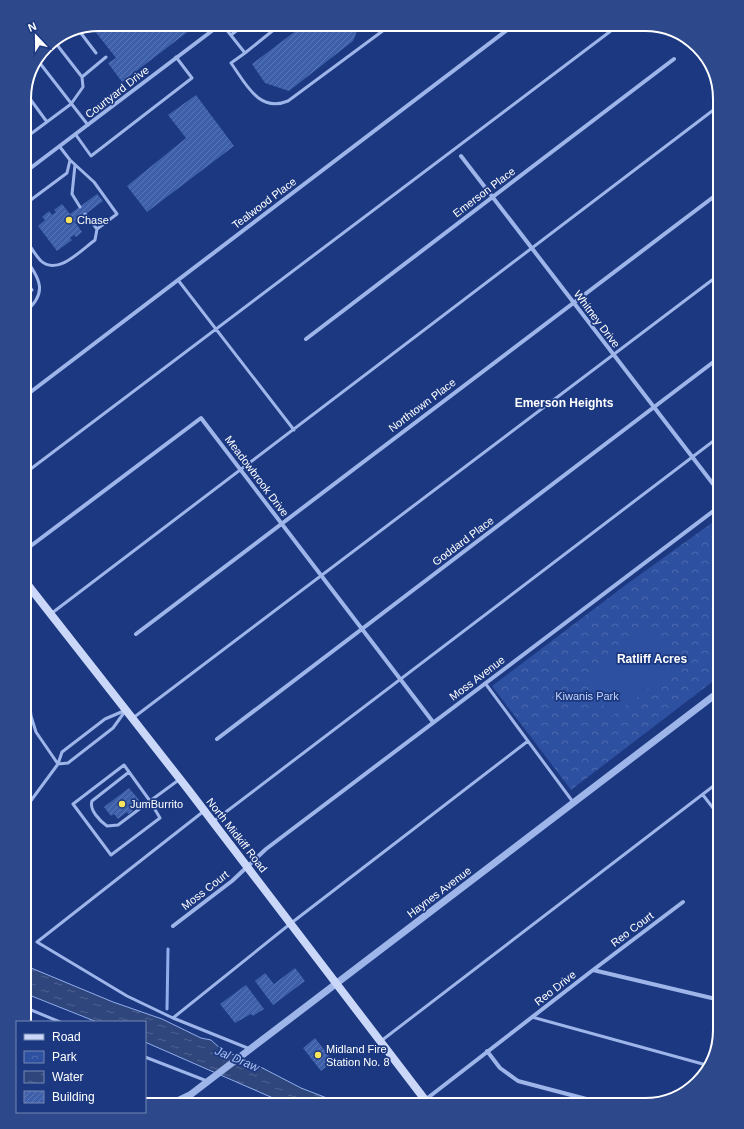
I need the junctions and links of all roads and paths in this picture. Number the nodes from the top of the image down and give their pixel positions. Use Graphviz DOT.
graph roads {
  1 [pos="211,31"];
  2 [pos="227,31"];
  3 [pos="237,31"];
  4 [pos="272,31"];
  5 [pos="383,31"];
  6 [pos="505,31"];
  7 [pos="611,31"];
  8 [pos="82,33"];
  9 [pos="231,36"];
  10 [pos="57,45"];
  11 [pos="96,53"];
  12 [pos="245,53"];
  13 [pos="106,57"];
  14 [pos="176,57"];
  15 [pos="674,59"];
  16 [pos="41,64"];
  17 [pos="82,77"];
  18 [pos="31,100"];
  19 [pos="72,104"];
  20 [pos="713,110"];
  21 [pos="47,122"];
  22 [pos="88,126"];
  23 [pos="31,134"];
  24 [pos="76,135"];
  25 [pos="60,147"];
  26 [pos="461,156"];
  27 [pos="70,160"];
  28 [pos="75,164"];
  29 [pos="31,168"];
  30 [pos="492,197"];
  31 [pos="713,197"];
  32 [pos="31,200"];
  33 [pos="80,207"];
  34 [pos="85,214"];
  35 [pos="97,230"];
  36 [pos="31,247"];
  37 [pos="532,249"];
  38 [pos="31,267"];
  39 [pos="713,279"];
  40 [pos="178,280"];
  41 [pos="573,302"];
  42 [pos="31,307"];
  43 [pos="216,329"];
  44 [pos="306,339"];
  45 [pos="613,354"];
  46 [pos="713,362"];
  47 [pos="31,392"];
  48 [pos="654,407"];
  49 [pos="294,430"];
  50 [pos="713,441"];
  51 [pos="692,457"];
  52 [pos="31,469"];
  53 [pos="240,470"];
  54 [pos="713,484"];
  55 [pos="713,511"];
  56 [pos="281,524"];
  57 [pos="31,546"];
  58 [pos="321,576"];
  59 [pos="31,589"];
  60 [pos="50,614"];
  61 [pos="362,629"];
  62 [pos="136,634"];
  63 [pos="401,680"];
  64 [pos="485,683"];
  65 [pos="713,696"];
  66 [pos="126,710"];
  67 [pos="31,716"];
  68 [pos="133,719"];
  69 [pos="433,722"];
  70 [pos="217,739"];
  71 [pos="528,741"];
  72 [pos="58,764"];
  73 [pos="129,772"];
  74 [pos="180,779"];
  75 [pos="713,787"];
  76 [pos="703,795"];
  77 [pos="31,801"];
  78 [pos="150,801"];
  79 [pos="574,803"];
  80 [pos="713,808"];
  81 [pos="204,811"];
  82 [pos="213,822"];
  83 [pos="247,866"];
  84 [pos="682,902"];
  85 [pos="290,924"];
  86 [pos="173,926"];
  87 [pos="593,970"];
  88 [pos="336,984"];
  89 [pos="713,998"];
  90 [pos="31,1010"];
  91 [pos="532,1017"];
  92 [pos="173,1018"];
  93 [pos="58,1021"];
  94 [pos="380,1041"];
  95 [pos="487,1051"];
  96 [pos="247,1052"];
  97 [pos="146,1057"];
  98 [pos="704,1064"];
  99 [pos="211,1080"];
  100 [pos="185,1098"];
  101 [pos="424,1098"];
  102 [pos="432,1098"];
  103 [pos="582,1098"];
  1 -- 14 [label="street, Courtyard Drive"];
  2 -- 9 [label="lane"];
  3 -- 9 [label="lane"];
  4 -- 12 [label="lane"];
  5 -- 12 [label="lane"];
  6 -- 40 [label="street, Tealwood Place"];
  7 -- 43 [label="lane"];
  8 -- 11 [label="lane"];
  9 -- 12 [label="lane"];
  10 -- 17 [label="lane"];
  13 -- 17 [label="lane"];
  14 -- 22 [label="street, Courtyard Drive"];
  14 -- 24 [label="lane"];
  15 -- 30 [label="street, Emerson Place"];
  16 -- 19 [label="lane"];
  17 -- 19 [label="lane"];
  18 -- 21 [label="lane"];
  19 -- 21 [label="lane"];
  19 -- 22 [label="lane"];
  20 -- 37 [label="lane"];
  21 -- 23 [label="lane"];
  22 -- 24 [label="street, Courtyard Drive"];
  24 -- 25 [label="street, Courtyard Drive"];
  25 -- 27 [label="lane"];
  25 -- 29 [label="street, Courtyard Drive"];
  26 -- 30 [label="street, Whitney Drive"];
  27 -- 28 [label="lane"];
  27 -- 32 [label="lane"];
  28 -- 33 [label="lane"];
  28 -- 35 [label="lane"];
  30 -- 37 [label="street, Whitney Drive"];
  30 -- 44 [label="street, Emerson Place"];
  31 -- 41 [label="street, Northtown Place"];
  34 -- 35 [label="lane"];
  35 -- 36 [label="lane"];
  37 -- 41 [label="street, Whitney Drive"];
  37 -- 49 [label="lane"];
  38 -- 42 [label="lane"];
  39 -- 45 [label="lane"];
  40 -- 43 [label="lane"];
  40 -- 47 [label="street, Tealwood Place"];
  41 -- 45 [label="street, Whitney Drive"];
  41 -- 56 [label="street, Northtown Place"];
  43 -- 49 [label="lane"];
  43 -- 52 [label="lane"];
  45 -- 48 [label="street, Whitney Drive"];
  45 -- 58 [label="lane"];
  46 -- 48 [label="street, Goddard Place"];
  48 -- 51 [label="street, Whitney Drive"];
  48 -- 61 [label="street, Goddard Place"];
  49 -- 53 [label="lane"];
  50 -- 51 [label="lane"];
  51 -- 54 [label="street, Whitney Drive"];
  51 -- 63 [label="lane"];
  53 -- 56 [label="street, Meadowbrook Drive"];
  53 -- 57 [label="street, Meadowbrook Drive"];
  53 -- 60 [label="lane"];
  55 -- 64 [label="street, Moss Avenue"];
  56 -- 58 [label="street, Meadowbrook Drive"];
  56 -- 62 [label="street, Northtown Place"];
  58 -- 61 [label="street, Meadowbrook Drive"];
  58 -- 68 [label="lane"];
  59 -- 60 [label="main road, North Midkiff Road"];
  60 -- 66 [label="main road, North Midkiff Road"];
  61 -- 63 [label="street, Meadowbrook Drive"];
  61 -- 70 [label="street, Goddard Place"];
  63 -- 69 [label="street, Meadowbrook Drive"];
  63 -- 82 [label="lane"];
  64 -- 69 [label="street, Moss Avenue"];
  64 -- 71 [label="lane"];
  65 -- 79 [label="street, Haynes Avenue"];
  66 -- 68 [label="main road, North Midkiff Road"];
  66 -- 72 [label="lane"];
  66 -- 72 [label="lane"];
  67 -- 72 [label="lane"];
  68 -- 74 [label="main road, North Midkiff Road"];
  69 -- 83 [label="street, Moss Avenue"];
  71 -- 79 [label="lane"];
  71 -- 85 [label="lane"];
  72 -- 77 [label="lane"];
  73 -- 78 [label="lane"];
  73 -- 78 [label="lane"];
  73 -- 78 [label="lane"];
  74 -- 78 [label="lane"];
  74 -- 81 [label="main road, North Midkiff Road"];
  75 -- 76 [label="lane"];
  76 -- 80 [label="lane"];
  76 -- 94 [label="lane"];
  79 -- 88 [label="street, Haynes Avenue"];
  81 -- 82 [label="main road, North Midkiff Road"];
  81 -- 92 [label="lane"];
  82 -- 83 [label="main road, North Midkiff Road"];
  83 -- 85 [label="main road, North Midkiff Road"];
  83 -- 86 [label="street, Moss Court"];
  84 -- 87 [label="street, Reo Court"];
  85 -- 88 [label="main road, North Midkiff Road"];
  85 -- 92 [label="lane"];
  87 -- 89 [label="street"];
  87 -- 91 [label="street, Reo Drive"];
  88 -- 94 [label="main road, North Midkiff Road"];
  88 -- 96 [label="street, Haynes Avenue"];
  90 -- 93 [label="lane"];
  91 -- 95 [label="street, Reo Drive"];
  91 -- 98 [label="lane"];
  92 -- 96 [label="lane"];
  94 -- 101 [label="main road, North Midkiff Road"];
  95 -- 102 [label="street, Reo Drive"];
  95 -- 103 [label="street"];
  96 -- 99 [label="street, Haynes Avenue"];
  97 -- 99 [label="lane"];
  99 -- 100 [label="street, Haynes Avenue"];
}
